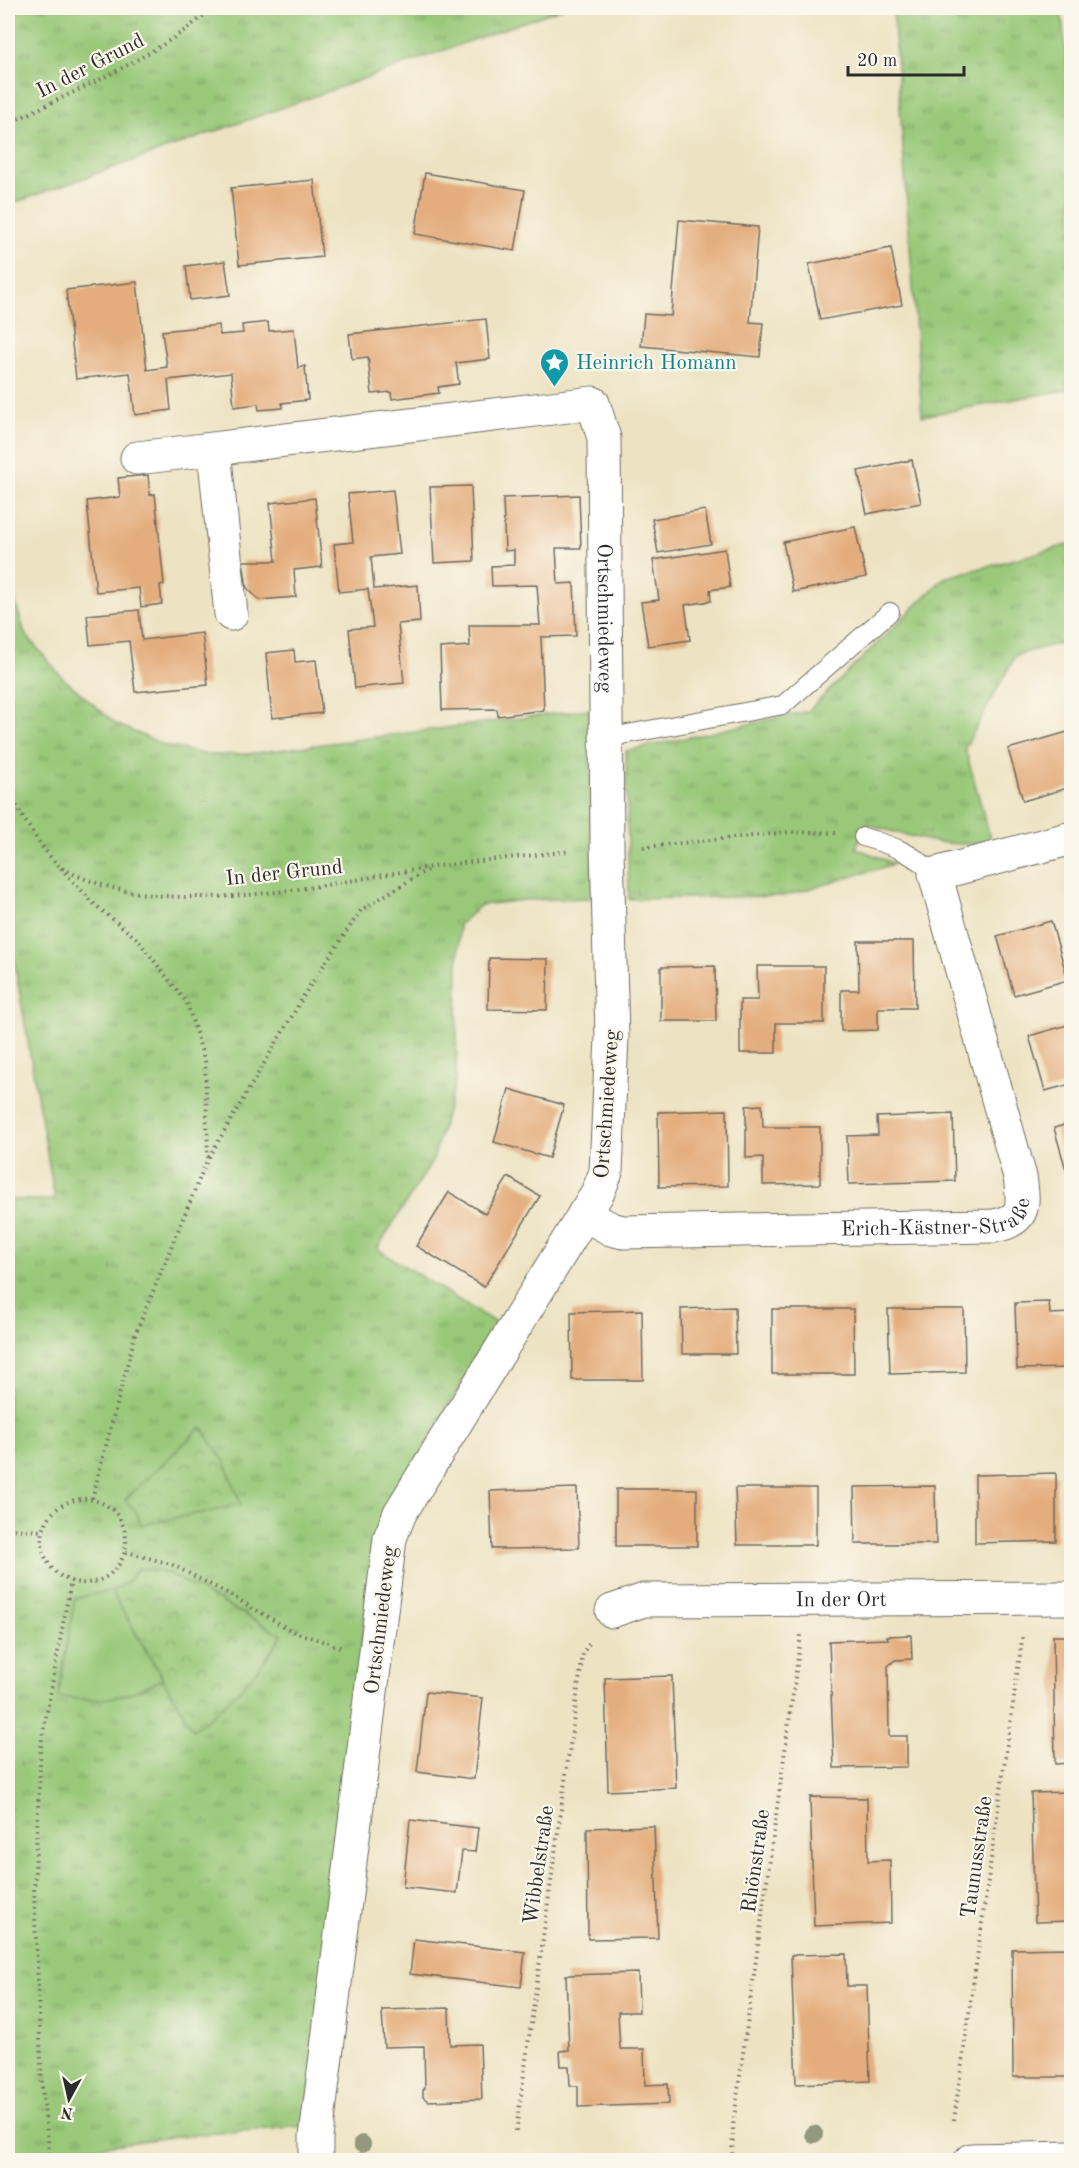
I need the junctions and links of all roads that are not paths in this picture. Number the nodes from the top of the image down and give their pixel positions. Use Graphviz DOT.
graph roads {
  1 [pos="214,450"];
  2 [pos="137,458"];
  3 [pos="890,612"];
  4 [pos="231,614"];
  5 [pos="606,738"];
  6 [pos="863,837"];
  7 [pos="1071,838"];
  8 [pos="935,874"];
  9 [pos="584,1214"];
  10 [pos="1071,1598"];
  11 [pos="612,1611"];
  12 [pos="1071,2158"];
  13 [pos="316,2160"];
  14 [pos="972,2160"];
  1 -- 2 [label="street, Ortschmiedeweg"];
  1 -- 4 [label="street"];
  1 -- 5 [label="street, Ortschmiedeweg"];
  3 -- 5 [label="lane"];
  5 -- 9 [label="street, Ortschmiedeweg"];
  6 -- 8 [label="lane"];
  7 -- 8 [label="street"];
  8 -- 9 [label="street, Erich-Kästner-Straße"];
  9 -- 13 [label="street, Ortschmiedeweg"];
  10 -- 11 [label="street, In der Ort"];
  12 -- 14 [label="street"];
}
